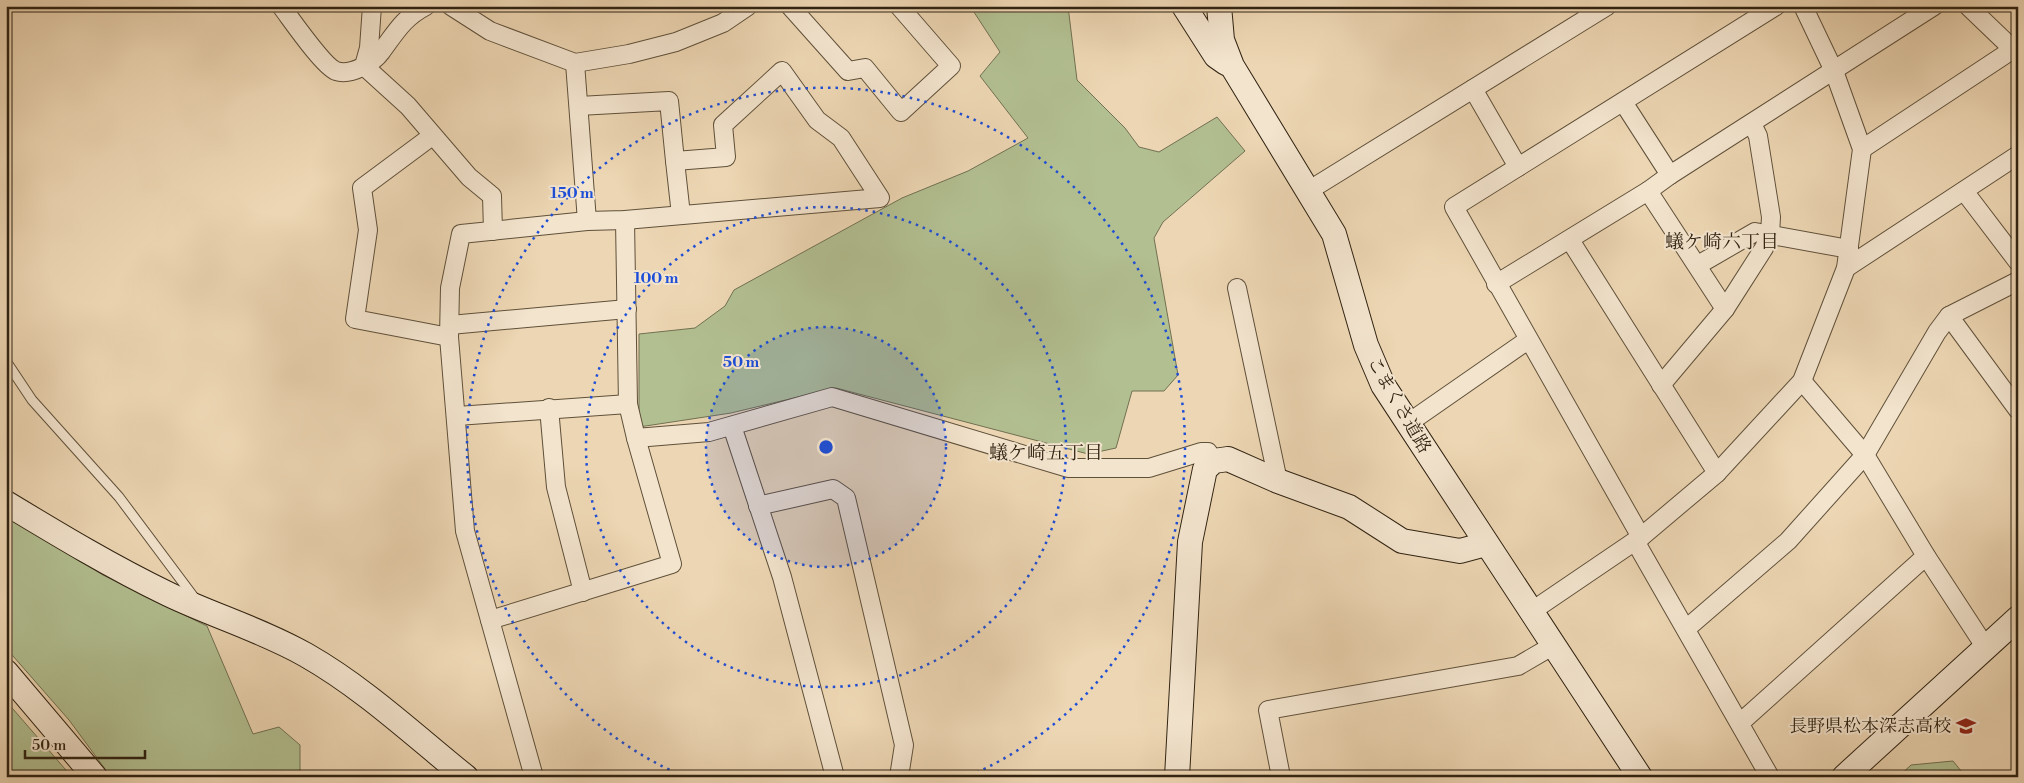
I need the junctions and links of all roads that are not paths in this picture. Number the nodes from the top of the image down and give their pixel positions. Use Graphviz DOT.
graph roads {
  1 [pos="281,6"];
  2 [pos="372,6"];
  3 [pos="426,6"];
  4 [pos="451,6"];
  5 [pos="748,6"];
  6 [pos="790,6"];
  7 [pos="899,6"];
  8 [pos="1184,6"];
  9 [pos="1219,6"];
  10 [pos="1607,6"];
  11 [pos="1776,6"];
  12 [pos="1803,6"];
  13 [pos="1934,6"];
  14 [pos="1968,6"];
  15 [pos="1584,12"];
  16 [pos="2015,52"];
  17 [pos="575,63"];
  18 [pos="364,66"];
  19 [pos="1232,66"];
  20 [pos="1834,71"];
  21 [pos="1473,89"];
  22 [pos="1623,102"];
  23 [pos="579,106"];
  24 [pos="1752,124"];
  25 [pos="432,136"];
  26 [pos="1862,149"];
  27 [pos="2018,155"];
  28 [pos="675,161"];
  29 [pos="1518,167"];
  30 [pos="1670,175"];
  31 [pos="1308,191"];
  32 [pos="1648,191"];
  33 [pos="1964,191"];
  34 [pos="681,215"];
  35 [pos="625,220"];
  36 [pos="587,221"];
  37 [pos="493,231"];
  38 [pos="1770,234"];
  39 [pos="1570,240"];
  40 [pos="1849,249"];
  41 [pos="2018,262"];
  42 [pos="1698,265"];
  43 [pos="1846,268"];
  44 [pos="2018,281"];
  45 [pos="1496,284"];
  46 [pos="1237,288"];
  47 [pos="627,309"];
  48 [pos="1725,309"];
  49 [pos="1949,316"];
  50 [pos="450,331"];
  51 [pos="1528,340"];
  52 [pos="6,361"];
  53 [pos="1802,381"];
  54 [pos="1661,385"];
  55 [pos="628,404"];
  56 [pos="549,408"];
  57 [pos="2018,410"];
  58 [pos="457,416"];
  59 [pos="1407,424"];
  60 [pos="732,426"];
  61 [pos="636,438"];
  62 [pos="1865,455"];
  63 [pos="1214,461"];
  64 [pos="1717,473"];
  65 [pos="1278,481"];
  66 [pos="6,503"];
  67 [pos="758,506"];
  68 [pos="1638,539"];
  69 [pos="1486,544"];
  70 [pos="1926,556"];
  71 [pos="583,592"];
  72 [pos="202,608"];
  73 [pos="1532,611"];
  74 [pos="2018,618"];
  75 [pos="490,620"];
  76 [pos="1686,629"];
  77 [pos="1554,645"];
  78 [pos="1986,648"];
  79 [pos="6,672"];
  80 [pos="1740,723"];
  81 [pos="95,777"];
  82 [pos="466,777"];
  83 [pos="534,777"];
  84 [pos="835,777"];
  85 [pos="899,777"];
  86 [pos="1177,777"];
  87 [pos="1281,777"];
  88 [pos="1640,777"];
  89 [pos="1770,777"];
  90 [pos="1844,777"];
  1 -- 18 [label="street"];
  2 -- 18 [label="street"];
  3 -- 18 [label="street"];
  4 -- 17 [label="street"];
  5 -- 17 [label="street"];
  6 -- 7 [label="street"];
  8 -- 19 [label="street"];
  9 -- 19 [label="street, こまくさ道路"];
  10 -- 15 [label="street"];
  11 -- 22 [label="street"];
  12 -- 20 [label="street"];
  13 -- 20 [label="street"];
  14 -- 16 [label="street"];
  15 -- 21 [label="street"];
  16 -- 26 [label="street"];
  17 -- 23 [label="street"];
  18 -- 25 [label="street"];
  19 -- 31 [label="street, こまくさ道路"];
  20 -- 24 [label="street"];
  20 -- 26 [label="street"];
  21 -- 29 [label="street"];
  21 -- 31 [label="street"];
  22 -- 29 [label="street"];
  22 -- 30 [label="street"];
  23 -- 28 [label="street"];
  23 -- 36 [label="street"];
  24 -- 30 [label="street"];
  24 -- 38 [label="street"];
  25 -- 37 [label="street"];
  25 -- 50 [label="street"];
  26 -- 40 [label="street"];
  27 -- 33 [label="street"];
  28 -- 34 [label="street"];
  28 -- 34 [label="street"];
  29 -- 45 [label="street"];
  30 -- 32 [label="street"];
  31 -- 59 [label="street, こまくさ道路"];
  32 -- 39 [label="street"];
  32 -- 42 [label="street"];
  33 -- 41 [label="street"];
  33 -- 43 [label="street"];
  34 -- 35 [label="street"];
  35 -- 36 [label="street"];
  35 -- 47 [label="street"];
  36 -- 37 [label="street"];
  37 -- 50 [label="street"];
  38 -- 40 [label="street"];
  38 -- 42 [label="street"];
  38 -- 48 [label="street"];
  39 -- 45 [label="street"];
  39 -- 54 [label="street"];
  40 -- 43 [label="street"];
  42 -- 48 [label="street"];
  43 -- 53 [label="street"];
  44 -- 49 [label="street"];
  45 -- 51 [label="street"];
  46 -- 65 [label="street"];
  47 -- 50 [label="street"];
  47 -- 55 [label="street"];
  48 -- 54 [label="street"];
  49 -- 57 [label="street"];
  49 -- 62 [label="street"];
  50 -- 58 [label="street"];
  51 -- 59 [label="street"];
  51 -- 68 [label="street"];
  52 -- 72 [label="lane"];
  53 -- 62 [label="street"];
  53 -- 64 [label="street"];
  54 -- 64 [label="street"];
  55 -- 56 [label="street"];
  55 -- 61 [label="street"];
  56 -- 58 [label="street"];
  56 -- 71 [label="street"];
  58 -- 75 [label="street"];
  59 -- 69 [label="street, こまくさ道路"];
  60 -- 61 [label="street"];
  60 -- 63 [label="street"];
  60 -- 67 [label="street"];
  61 -- 71 [label="street"];
  62 -- 70 [label="street"];
  62 -- 76 [label="street"];
  63 -- 65 [label="street"];
  63 -- 86 [label="street"];
  64 -- 68 [label="street"];
  65 -- 69 [label="street"];
  66 -- 72 [label="street"];
  67 -- 84 [label="street"];
  67 -- 85 [label="street"];
  68 -- 73 [label="street"];
  68 -- 76 [label="street"];
  69 -- 73 [label="street, こまくさ道路"];
  70 -- 78 [label="street"];
  70 -- 80 [label="street"];
  71 -- 75 [label="street"];
  72 -- 82 [label="street"];
  73 -- 77 [label="street, こまくさ道路"];
  74 -- 78 [label="street"];
  75 -- 83 [label="street"];
  76 -- 80 [label="street"];
  77 -- 87 [label="street"];
  77 -- 88 [label="street, こまくさ道路"];
  78 -- 90 [label="street"];
  79 -- 81 [label="street"];
  80 -- 89 [label="street"];
}
